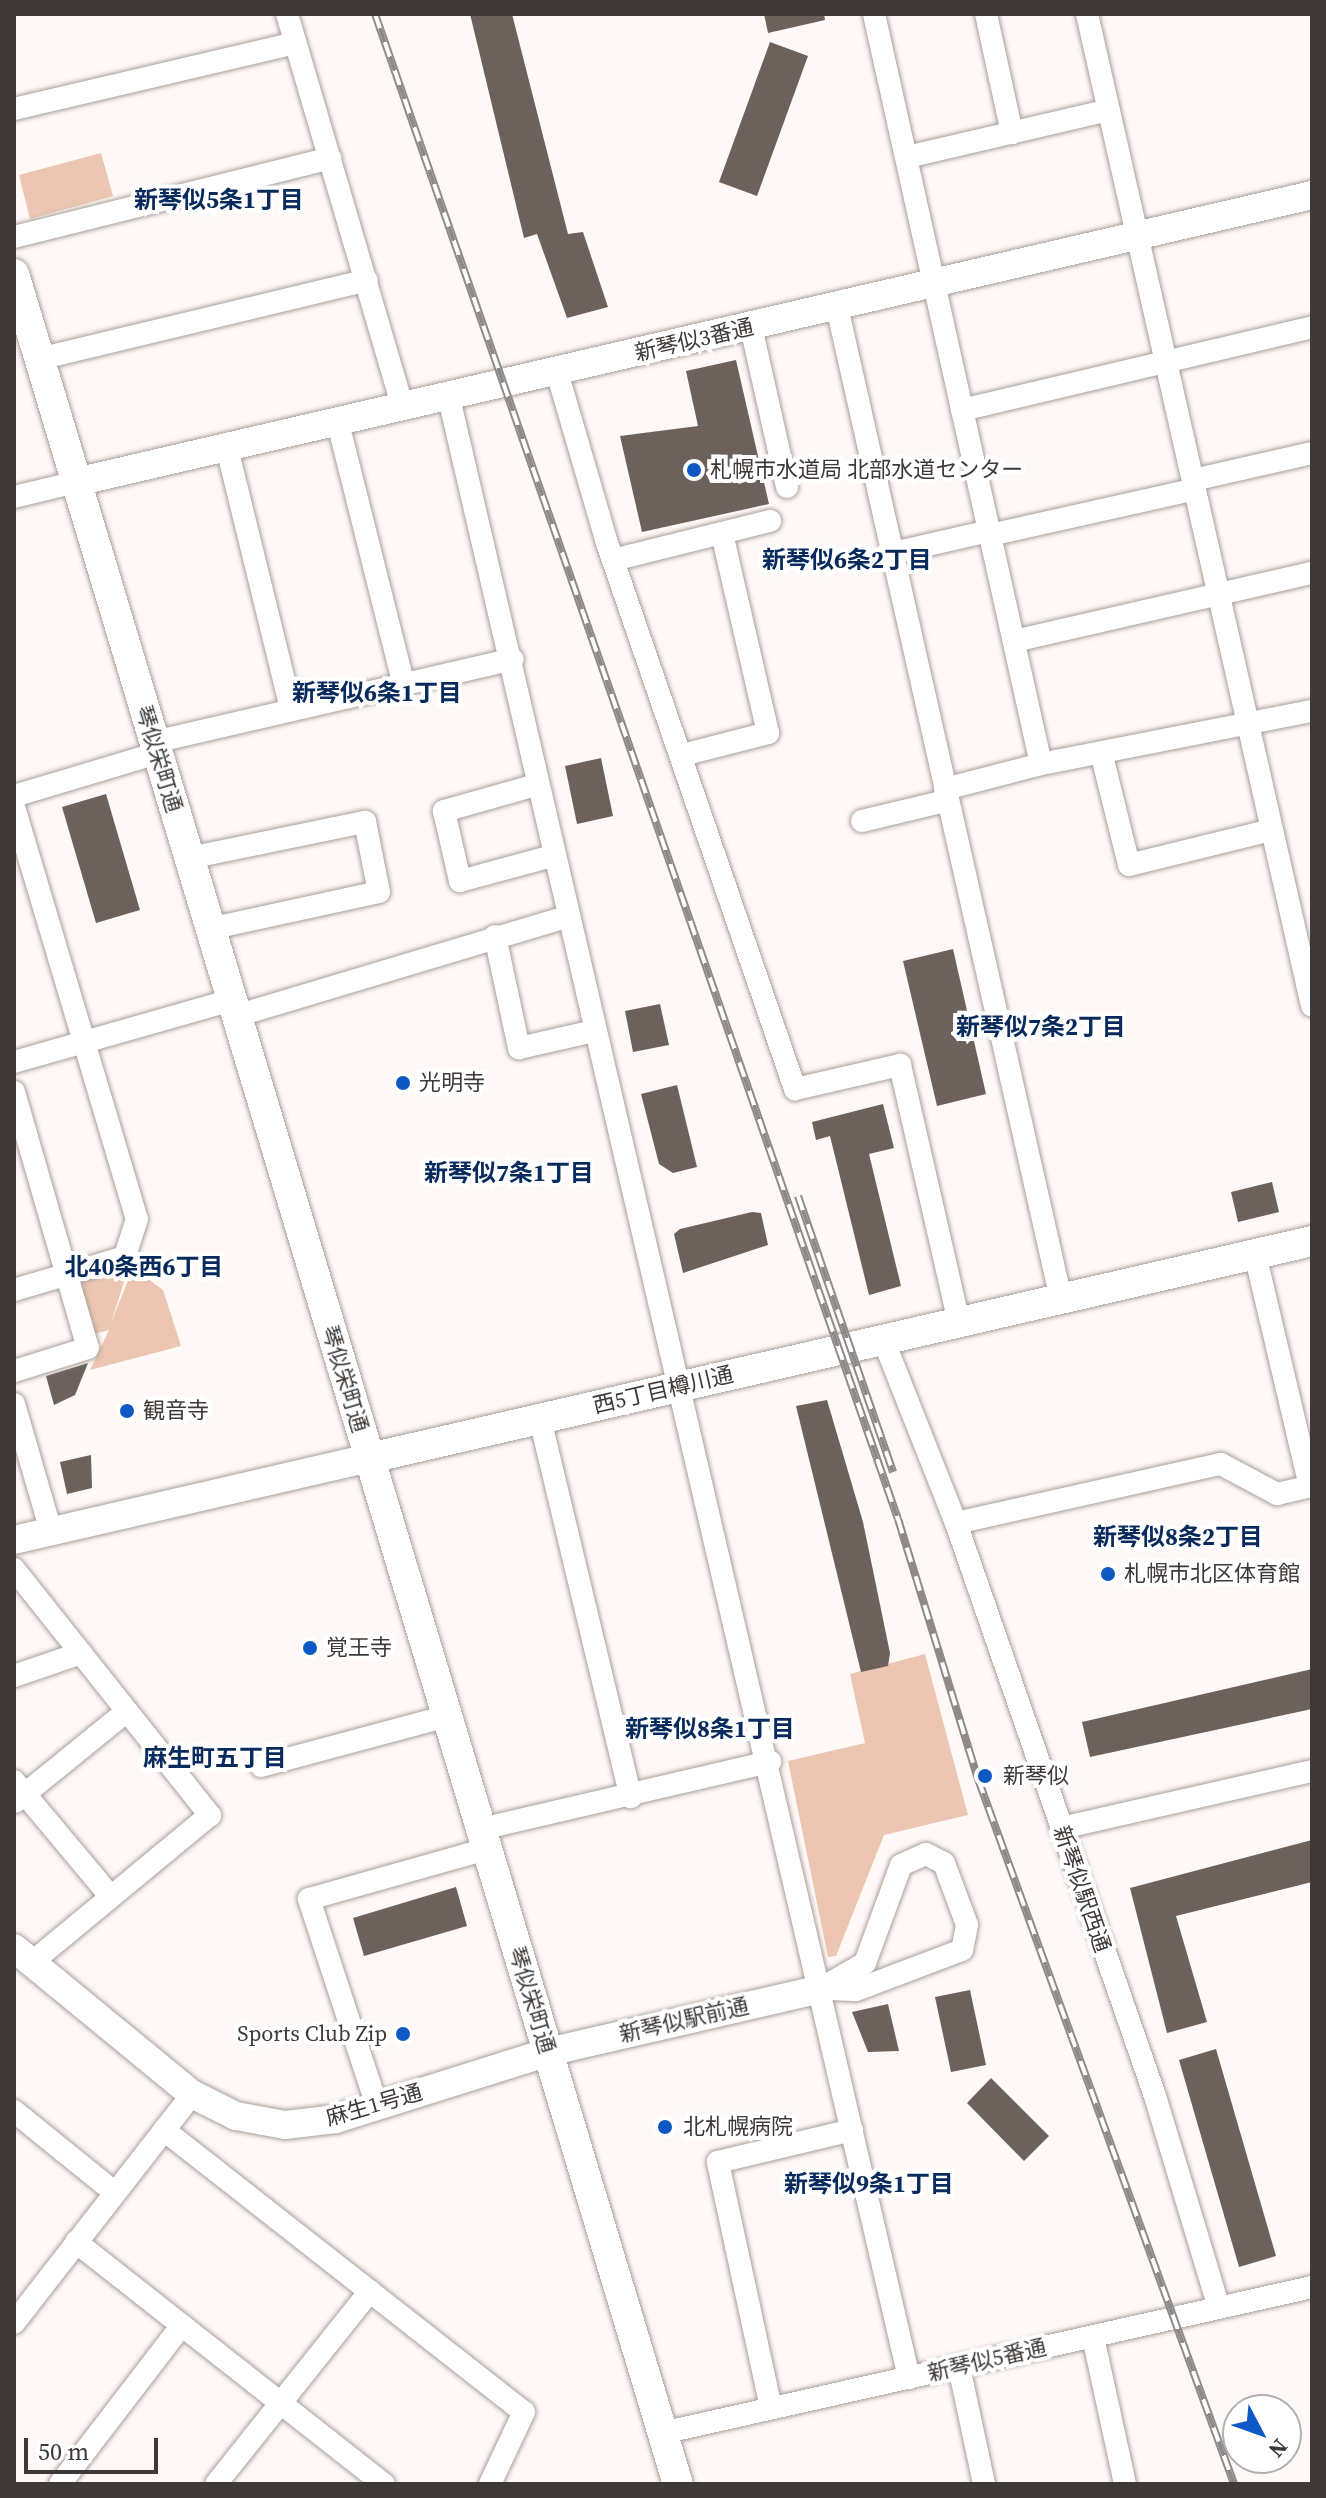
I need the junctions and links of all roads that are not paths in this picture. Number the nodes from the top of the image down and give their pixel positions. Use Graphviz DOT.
graph roads {
  1 [pos="287,14"];
  2 [pos="874,14"];
  3 [pos="986,14"];
  4 [pos="1092,15"];
  5 [pos="295,43"];
  6 [pos="14,109"];
  7 [pos="1109,110"];
  8 [pos="1012,133"];
  9 [pos="907,157"];
  10 [pos="330,158"];
  11 [pos="1312,195"];
  12 [pos="14,237"];
  13 [pos="1138,237"];
  14 [pos="14,274"];
  15 [pos="367,280"];
  16 [pos="933,284"];
  17 [pos="837,307"];
  18 [pos="751,327"];
  19 [pos="1312,327"];
  20 [pos="39,359"];
  21 [pos="1166,362"];
  22 [pos="557,372"];
  23 [pos="449,398"];
  24 [pos="403,407"];
  25 [pos="962,410"];
  26 [pos="337,419"];
  27 [pos="226,444"];
  28 [pos="1312,453"];
  29 [pos="76,482"];
  30 [pos="1194,484"];
  31 [pos="787,487"];
  32 [pos="14,497"];
  33 [pos="770,521"];
  34 [pos="722,533"];
  35 [pos="990,533"];
  36 [pos="893,553"];
  37 [pos="613,560"];
  38 [pos="1312,573"];
  39 [pos="1219,595"];
  40 [pos="1014,641"];
  41 [pos="513,659"];
  42 [pos="403,682"];
  43 [pos="291,709"];
  44 [pos="1312,711"];
  45 [pos="1248,726"];
  46 [pos="156,748"];
  47 [pos="682,755"];
  48 [pos="1102,756"];
  49 [pos="1041,764"];
  50 [pos="536,785"];
  51 [pos="945,795"];
  52 [pos="14,796"];
  53 [pos="14,807"];
  54 [pos="862,821"];
  55 [pos="1272,830"];
  56 [pos="552,856"];
  57 [pos="189,858"];
  58 [pos="566,917"];
  59 [pos="210,929"];
  60 [pos="495,936"];
  61 [pos="1312,1006"];
  62 [pos="233,1008"];
  63 [pos="594,1031"];
  64 [pos="82,1043"];
  65 [pos="14,1062"];
  66 [pos="14,1092"];
  67 [pos="1312,1241"];
  68 [pos="1255,1254"];
  69 [pos="68,1274"];
  70 [pos="14,1290"];
  71 [pos="1061,1299"];
  72 [pos="959,1322"];
  73 [pos="883,1339"];
  74 [pos="14,1371"];
  75 [pos="682,1386"];
  76 [pos="14,1404"];
  77 [pos="540,1419"];
  78 [pos="370,1458"];
  79 [pos="1311,1486"];
  80 [pos="956,1523"];
  81 [pos="51,1531"];
  82 [pos="14,1540"];
  83 [pos="14,1569"];
  84 [pos="81,1653"];
  85 [pos="14,1676"];
  86 [pos="127,1711"];
  87 [pos="447,1716"];
  88 [pos="770,1762"];
  89 [pos="261,1766"];
  90 [pos="1312,1771"];
  91 [pos="18,1793"];
  92 [pos="631,1797"];
  93 [pos="1061,1828"];
  94 [pos="484,1839"];
  95 [pos="110,1896"];
  96 [pos="873,1938"];
  97 [pos="22,1956"];
  98 [pos="910,1973"];
  99 [pos="820,1989"];
  100 [pos="548,2052"];
  101 [pos="192,2094"];
  102 [pos="377,2106"];
  103 [pos="19,2124"];
  104 [pos="164,2130"];
  105 [pos="852,2130"];
  106 [pos="114,2192"];
  107 [pos="76,2242"];
  108 [pos="1312,2287"];
  109 [pos="370,2291"];
  110 [pos="1219,2308"];
  111 [pos="14,2323"];
  112 [pos="182,2325"];
  113 [pos="1093,2337"];
  114 [pos="959,2367"];
  115 [pos="909,2378"];
  116 [pos="280,2403"];
  117 [pos="771,2408"];
  118 [pos="662,2433"];
  119 [pos="60,2484"];
  120 [pos="216,2484"];
  121 [pos="384,2484"];
  122 [pos="490,2484"];
  123 [pos="678,2484"];
  124 [pos="984,2484"];
  125 [pos="1125,2484"];
  1 -- 5 [label="street"];
  2 -- 9 [label="street"];
  3 -- 8 [label="street"];
  4 -- 7 [label="street"];
  5 -- 6 [label="street"];
  5 -- 10 [label="street"];
  7 -- 8 [label="street"];
  7 -- 13 [label="street"];
  8 -- 9 [label="street"];
  9 -- 16 [label="street"];
  10 -- 12 [label="street"];
  10 -- 15 [label="street"];
  11 -- 13 [label="street, 新琴似3番通"];
  13 -- 16 [label="street, 新琴似3番通"];
  13 -- 21 [label="street"];
  14 -- 20 [label="main road, 琴似栄町通"];
  15 -- 20 [label="street"];
  15 -- 24 [label="street"];
  16 -- 17 [label="street, 新琴似3番通"];
  16 -- 25 [label="street"];
  17 -- 18 [label="street, 新琴似3番通"];
  17 -- 36 [label="street"];
  18 -- 22 [label="street, 新琴似3番通"];
  18 -- 31 [label="street"];
  19 -- 21 [label="street"];
  20 -- 29 [label="main road, 琴似栄町通"];
  21 -- 25 [label="street"];
  21 -- 30 [label="street"];
  22 -- 23 [label="street, 新琴似3番通"];
  22 -- 37 [label="street"];
  23 -- 24 [label="street, 新琴似3番通"];
  23 -- 41 [label="street"];
  24 -- 26 [label="street, 新琴似3番通"];
  25 -- 35 [label="street"];
  26 -- 27 [label="street, 新琴似3番通"];
  26 -- 42 [label="street"];
  27 -- 29 [label="street, 新琴似3番通"];
  27 -- 43 [label="street"];
  28 -- 30 [label="street"];
  29 -- 32 [label="street"];
  29 -- 46 [label="main road, 琴似栄町通"];
  30 -- 35 [label="street"];
  30 -- 39 [label="street"];
  33 -- 34 [label="street"];
  34 -- 37 [label="street"];
  34 -- 47 [label="street"];
  35 -- 36 [label="street"];
  35 -- 40 [label="street"];
  36 -- 51 [label="street"];
  37 -- 47 [label="street"];
  38 -- 39 [label="street"];
  39 -- 40 [label="street"];
  39 -- 45 [label="street"];
  40 -- 49 [label="street"];
  41 -- 42 [label="street"];
  41 -- 50 [label="street"];
  42 -- 43 [label="street"];
  43 -- 46 [label="street"];
  44 -- 45 [label="street"];
  45 -- 48 [label="street"];
  45 -- 55 [label="street"];
  46 -- 52 [label="street"];
  46 -- 57 [label="main road, 琴似栄町通"];
  47 -- 72 [label="street"];
  48 -- 49 [label="street"];
  48 -- 55 [label="street"];
  49 -- 51 [label="street"];
  50 -- 56 [label="street"];
  50 -- 56 [label="street"];
  51 -- 54 [label="street"];
  51 -- 71 [label="street"];
  53 -- 64 [label="street"];
  55 -- 61 [label="street"];
  56 -- 58 [label="street"];
  57 -- 59 [label="main road, 琴似栄町通"];
  57 -- 59 [label="street"];
  58 -- 60 [label="street"];
  58 -- 63 [label="street"];
  59 -- 62 [label="main road, 琴似栄町通"];
  60 -- 62 [label="street"];
  60 -- 63 [label="street"];
  62 -- 64 [label="street"];
  62 -- 78 [label="main road, 琴似栄町通"];
  63 -- 75 [label="street"];
  64 -- 65 [label="street"];
  64 -- 69 [label="street"];
  66 -- 69 [label="street"];
  67 -- 68 [label="main road, 西5丁目樽川通"];
  68 -- 71 [label="main road, 西5丁目樽川通"];
  68 -- 79 [label="street"];
  69 -- 70 [label="street"];
  69 -- 74 [label="street"];
  71 -- 72 [label="main road, 西5丁目樽川通"];
  72 -- 73 [label="main road, 西5丁目樽川通"];
  73 -- 75 [label="main road, 西5丁目樽川通"];
  73 -- 80 [label="street, 新琴似駅西通"];
  75 -- 77 [label="main road, 西5丁目樽川通"];
  75 -- 88 [label="street"];
  76 -- 81 [label="street"];
  77 -- 78 [label="main road, 西5丁目樽川通"];
  77 -- 92 [label="street"];
  78 -- 81 [label="street, 西5丁目樽川通"];
  78 -- 87 [label="main road, 琴似栄町通"];
  79 -- 80 [label="street"];
  80 -- 93 [label="street, 新琴似駅西通"];
  81 -- 82 [label="street, 西5丁目樽川通"];
  83 -- 84 [label="street"];
  84 -- 85 [label="street"];
  84 -- 86 [label="street"];
  86 -- 91 [label="street"];
  86 -- 95 [label="street"];
  87 -- 89 [label="street"];
  87 -- 94 [label="main road, 琴似栄町通"];
  88 -- 92 [label="street"];
  88 -- 99 [label="street"];
  90 -- 93 [label="street"];
  91 -- 95 [label="street"];
  92 -- 94 [label="street"];
  93 -- 110 [label="street, 新琴似駅西通"];
  94 -- 100 [label="main road, 琴似栄町通"];
  94 -- 102 [label="street"];
  95 -- 97 [label="street"];
  96 -- 98 [label="street"];
  96 -- 98 [label="street"];
  96 -- 99 [label="street"];
  97 -- 101 [label="street, 麻生1号通"];
  98 -- 99 [label="street"];
  99 -- 100 [label="street, 新琴似駅前通"];
  99 -- 105 [label="street"];
  100 -- 102 [label="street, 麻生1号通"];
  100 -- 118 [label="main road, 琴似栄町通"];
  101 -- 102 [label="street, 麻生1号通"];
  101 -- 104 [label="street"];
  103 -- 106 [label="street"];
  104 -- 106 [label="street"];
  104 -- 109 [label="street"];
  105 -- 115 [label="street"];
  105 -- 117 [label="street"];
  106 -- 107 [label="street"];
  107 -- 111 [label="street"];
  107 -- 112 [label="street"];
  108 -- 110 [label="street, 新琴似5番通"];
  109 -- 116 [label="street"];
  109 -- 122 [label="street"];
  110 -- 113 [label="street, 新琴似5番通"];
  112 -- 116 [label="street"];
  112 -- 119 [label="street"];
  113 -- 114 [label="street, 新琴似5番通"];
  113 -- 125 [label="street"];
  114 -- 115 [label="street, 新琴似5番通"];
  114 -- 124 [label="street"];
  115 -- 117 [label="street, 新琴似5番通"];
  116 -- 120 [label="street"];
  116 -- 121 [label="street"];
  117 -- 118 [label="street, 新琴似5番通"];
  118 -- 123 [label="main road, 琴似栄町通"];
}
